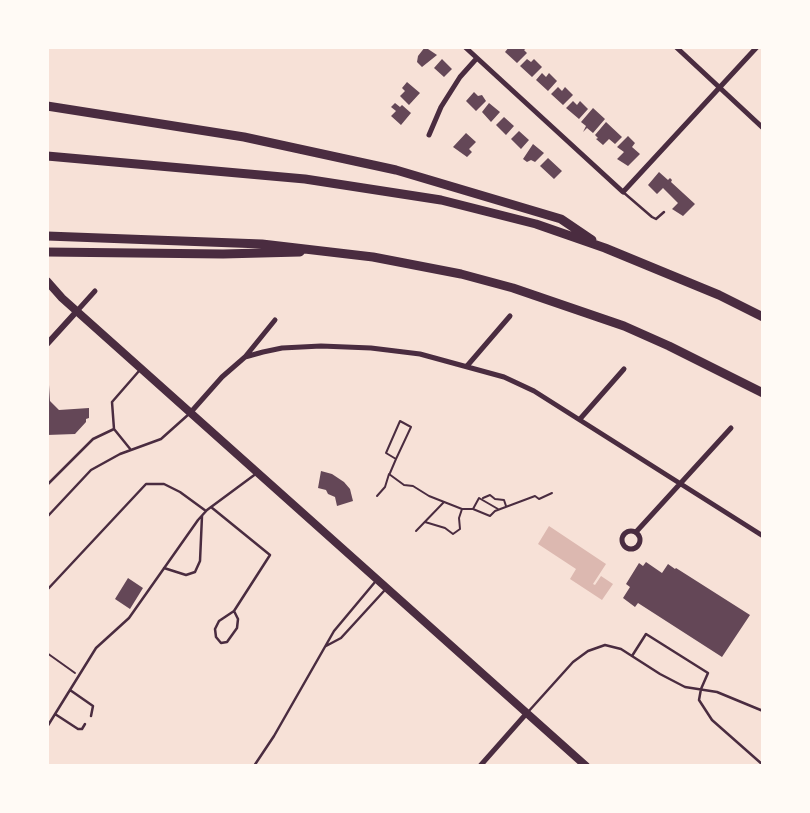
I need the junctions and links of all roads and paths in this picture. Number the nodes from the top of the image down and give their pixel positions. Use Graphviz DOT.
graph roads {
  1 [pos="466,47"];
  2 [pos="676,47"];
  3 [pos="757,47"];
  4 [pos="477,58"];
  5 [pos="719,88"];
  6 [pos="47,106"];
  7 [pos="763,128"];
  8 [pos="429,135"];
  9 [pos="47,156"];
  10 [pos="622,192"];
  11 [pos="664,212"];
  12 [pos="47,236"];
  13 [pos="605,248"];
  14 [pos="333,251"];
  15 [pos="47,252"];
  16 [pos="47,281"];
  17 [pos="47,290"];
  18 [pos="95,291"];
  19 [pos="62,298"];
  20 [pos="76,311"];
  21 [pos="510,316"];
  22 [pos="763,317"];
  23 [pos="275,320"];
  24 [pos="47,344"];
  25 [pos="244,357"];
  26 [pos="467,366"];
  27 [pos="142,369"];
  28 [pos="624,369"];
  29 [pos="763,393"];
  30 [pos="191,412"];
  31 [pos="580,418"];
  32 [pos="731,428"];
  33 [pos="114,429"];
  34 [pos="131,450"];
  35 [pos="396,458"];
  36 [pos="258,472"];
  37 [pos="389,474"];
  38 [pos="680,482"];
  39 [pos="47,485"];
  40 [pos="552,493"];
  41 [pos="377,496"];
  42 [pos="481,499"];
  43 [pos="445,501"];
  44 [pos="211,506"];
  45 [pos="506,507"];
  46 [pos="462,509"];
  47 [pos="473,509"];
  48 [pos="499,509"];
  49 [pos="206,511"];
  50 [pos="202,516"];
  51 [pos="47,517"];
  52 [pos="425,522"];
  53 [pos="416,531"];
  54 [pos="636,532"];
  55 [pos="763,536"];
  56 [pos="164,568"];
  57 [pos="376,580"];
  58 [pos="386,589"];
  59 [pos="47,590"];
  60 [pos="234,611"];
  61 [pos="324,648"];
  62 [pos="47,653"];
  63 [pos="632,656"];
  64 [pos="79,676"];
  65 [pos="701,689"];
  66 [pos="70,690"];
  67 [pos="763,711"];
  68 [pos="526,713"];
  69 [pos="55,715"];
  70 [pos="91,716"];
  71 [pos="85,724"];
  72 [pos="47,727"];
  73 [pos="763,765"];
  74 [pos="254,766"];
  75 [pos="480,766"];
  76 [pos="586,766"];
  1 -- 4 [label="street"];
  2 -- 5 [label="street"];
  3 -- 5 [label="street"];
  4 -- 8 [label="street"];
  4 -- 10 [label="street"];
  5 -- 7 [label="street"];
  5 -- 10 [label="street"];
  6 -- 13 [label="highway"];
  9 -- 13 [label="highway"];
  10 -- 11 [label="lane"];
  12 -- 14 [label="highway"];
  13 -- 22 [label="highway"];
  14 -- 15 [label="highway"];
  14 -- 29 [label="highway"];
  16 -- 19 [label="main road"];
  17 -- 19 [label="main road"];
  18 -- 20 [label="street"];
  19 -- 20 [label="main road"];
  20 -- 24 [label="street"];
  20 -- 27 [label="main road"];
  21 -- 26 [label="street"];
  23 -- 25 [label="street"];
  25 -- 26 [label="street"];
  25 -- 30 [label="street"];
  26 -- 31 [label="street"];
  27 -- 30 [label="main road"];
  27 -- 33 [label="lane"];
  28 -- 31 [label="street"];
  30 -- 34 [label="lane"];
  30 -- 36 [label="main road"];
  31 -- 38 [label="street"];
  32 -- 38 [label="street"];
  33 -- 34 [label="lane"];
  33 -- 39 [label="lane"];
  34 -- 51 [label="lane"];
  35 -- 35 [label="path"];
  35 -- 37 [label="path"];
  36 -- 44 [label="lane"];
  36 -- 57 [label="main road"];
  37 -- 41 [label="path"];
  37 -- 43 [label="path"];
  38 -- 54 [label="street"];
  38 -- 55 [label="street"];
  40 -- 45 [label="path"];
  42 -- 45 [label="path"];
  42 -- 47 [label="path"];
  42 -- 48 [label="path"];
  43 -- 46 [label="path"];
  43 -- 52 [label="path"];
  44 -- 49 [label="lane"];
  44 -- 60 [label="lane"];
  45 -- 48 [label="path"];
  46 -- 47 [label="path"];
  46 -- 52 [label="path"];
  47 -- 48 [label="path"];
  49 -- 50 [label="lane"];
  49 -- 59 [label="lane"];
  50 -- 56 [label="lane"];
  50 -- 56 [label="lane"];
  52 -- 53 [label="path"];
  56 -- 64 [label="lane"];
  57 -- 58 [label="main road"];
  57 -- 61 [label="lane"];
  58 -- 61 [label="lane"];
  58 -- 68 [label="main road"];
  60 -- 60 [label="lane"];
  61 -- 74 [label="lane"];
  62 -- 64 [label="path"];
  63 -- 65 [label="lane"];
  63 -- 65 [label="lane"];
  63 -- 68 [label="lane"];
  64 -- 66 [label="lane"];
  65 -- 67 [label="lane"];
  65 -- 73 [label="lane"];
  66 -- 69 [label="lane"];
  66 -- 70 [label="lane"];
  68 -- 75 [label="street"];
  68 -- 76 [label="main road"];
  69 -- 71 [label="lane"];
  69 -- 72 [label="lane"];
}
